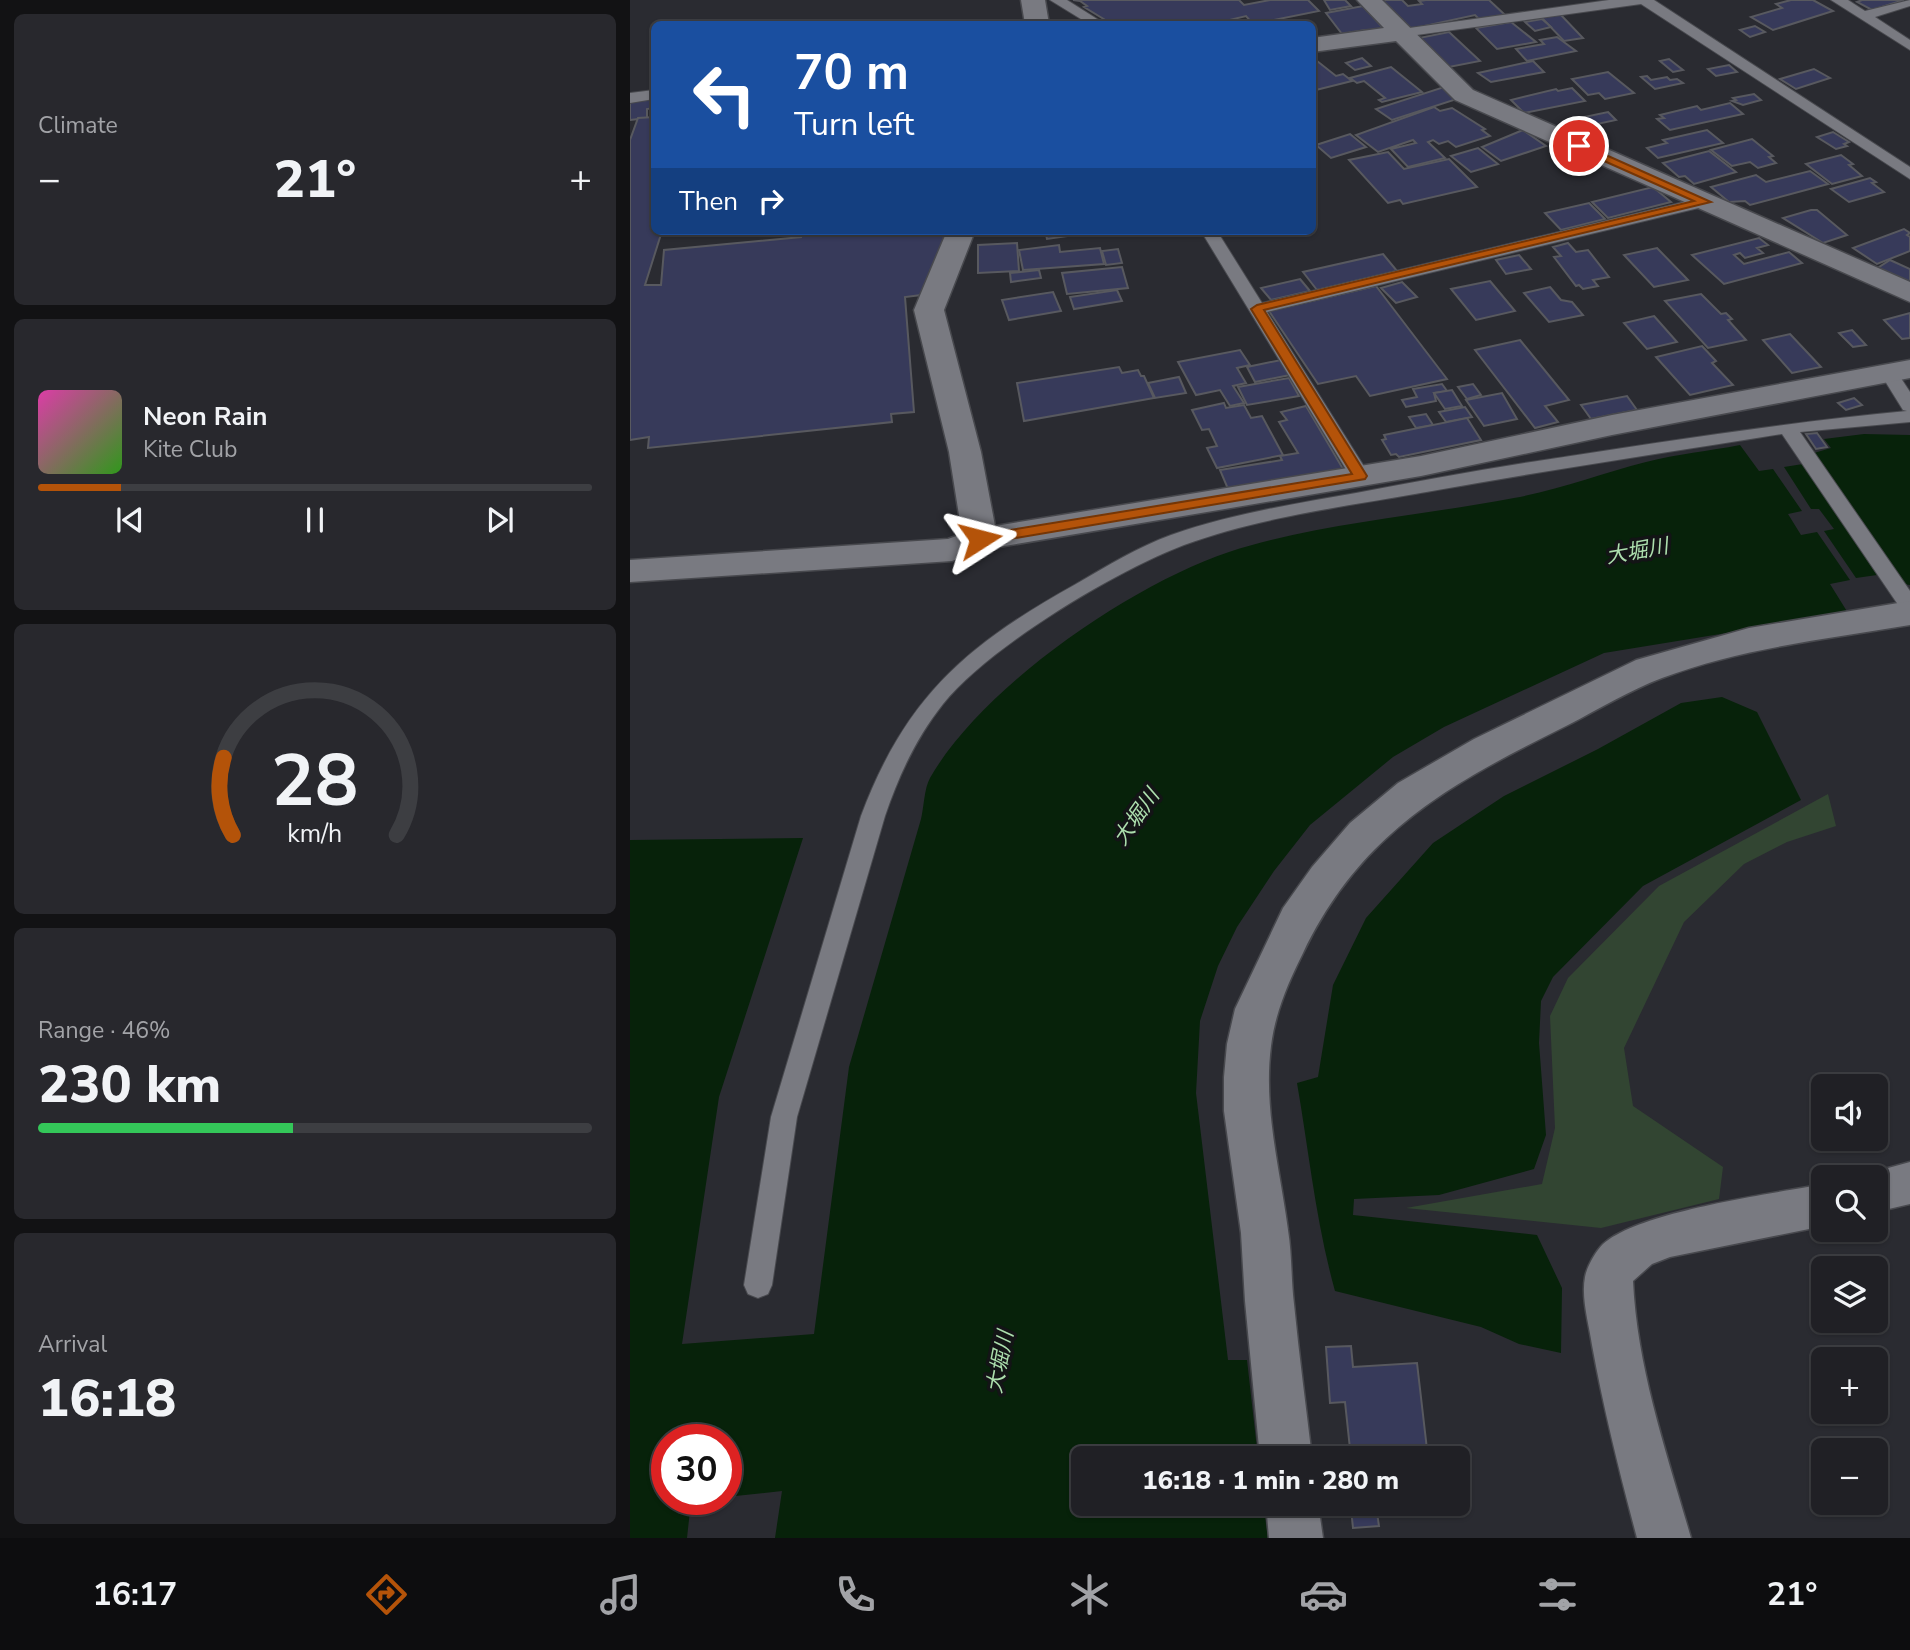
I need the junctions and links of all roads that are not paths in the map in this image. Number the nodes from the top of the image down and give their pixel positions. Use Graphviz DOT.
graph roads {
  1 [pos="1033,0"];
  2 [pos="1057,0"];
  3 [pos="1369,0"];
  4 [pos="1639,0"];
  5 [pos="1645,0"];
  6 [pos="1838,0"];
  7 [pos="1910,2"];
  8 [pos="1864,16"];
  9 [pos="1036,21"];
  10 [pos="1093,21"];
  11 [pos="1402,33"];
  12 [pos="1316,44"];
  13 [pos="1910,46"];
  14 [pos="651,95"];
  15 [pos="630,98"];
  16 [pos="1910,174"];
  17 [pos="1705,202"];
  18 [pos="959,235"];
  19 [pos="1211,235"];
  20 [pos="1910,293"];
  21 [pos="1257,309"];
  22 [pos="1899,371"];
  23 [pos="1910,406"];
  24 [pos="1910,416"];
  25 [pos="1787,428"];
  26 [pos="1360,476"];
  27 [pos="980,539"];
  28 [pos="630,570"];
  29 [pos="1910,607"];
  30 [pos="1910,613"];
  31 [pos="1910,1183"];
  32 [pos="1888,1188"];
  33 [pos="1811,1208"];
  34 [pos="758,1285"];
  35 [pos="1285,1446"];
  36 [pos="1293,1516"];
  37 [pos="1296,1538"];
  38 [pos="1664,1538"];
  1 -- 9 [label="street"];
  2 -- 10 [label="lane"];
  3 -- 11 [label="street"];
  4 -- 11 [label="lane"];
  5 -- 16 [label="lane"];
  6 -- 8 [label="lane"];
  7 -- 8 [label="lane"];
  8 -- 13 [label="lane"];
  11 -- 12 [label="street"];
  11 -- 17 [label="street"];
  14 -- 15 [label="lane"];
  17 -- 20 [label="street"];
  17 -- 21 [label="lane"];
  18 -- 27 [label="street"];
  19 -- 21 [label="lane"];
  21 -- 26 [label="lane"];
  22 -- 23 [label="lane"];
  22 -- 26 [label="street"];
  24 -- 25 [label="lane"];
  25 -- 29 [label="lane"];
  25 -- 34 [label="lane"];
  26 -- 27 [label="street"];
  27 -- 28 [label="street"];
  30 -- 35 [label="street"];
  31 -- 32 [label="street"];
  33 -- 38 [label="street"];
  36 -- 37 [label="street"];
}
